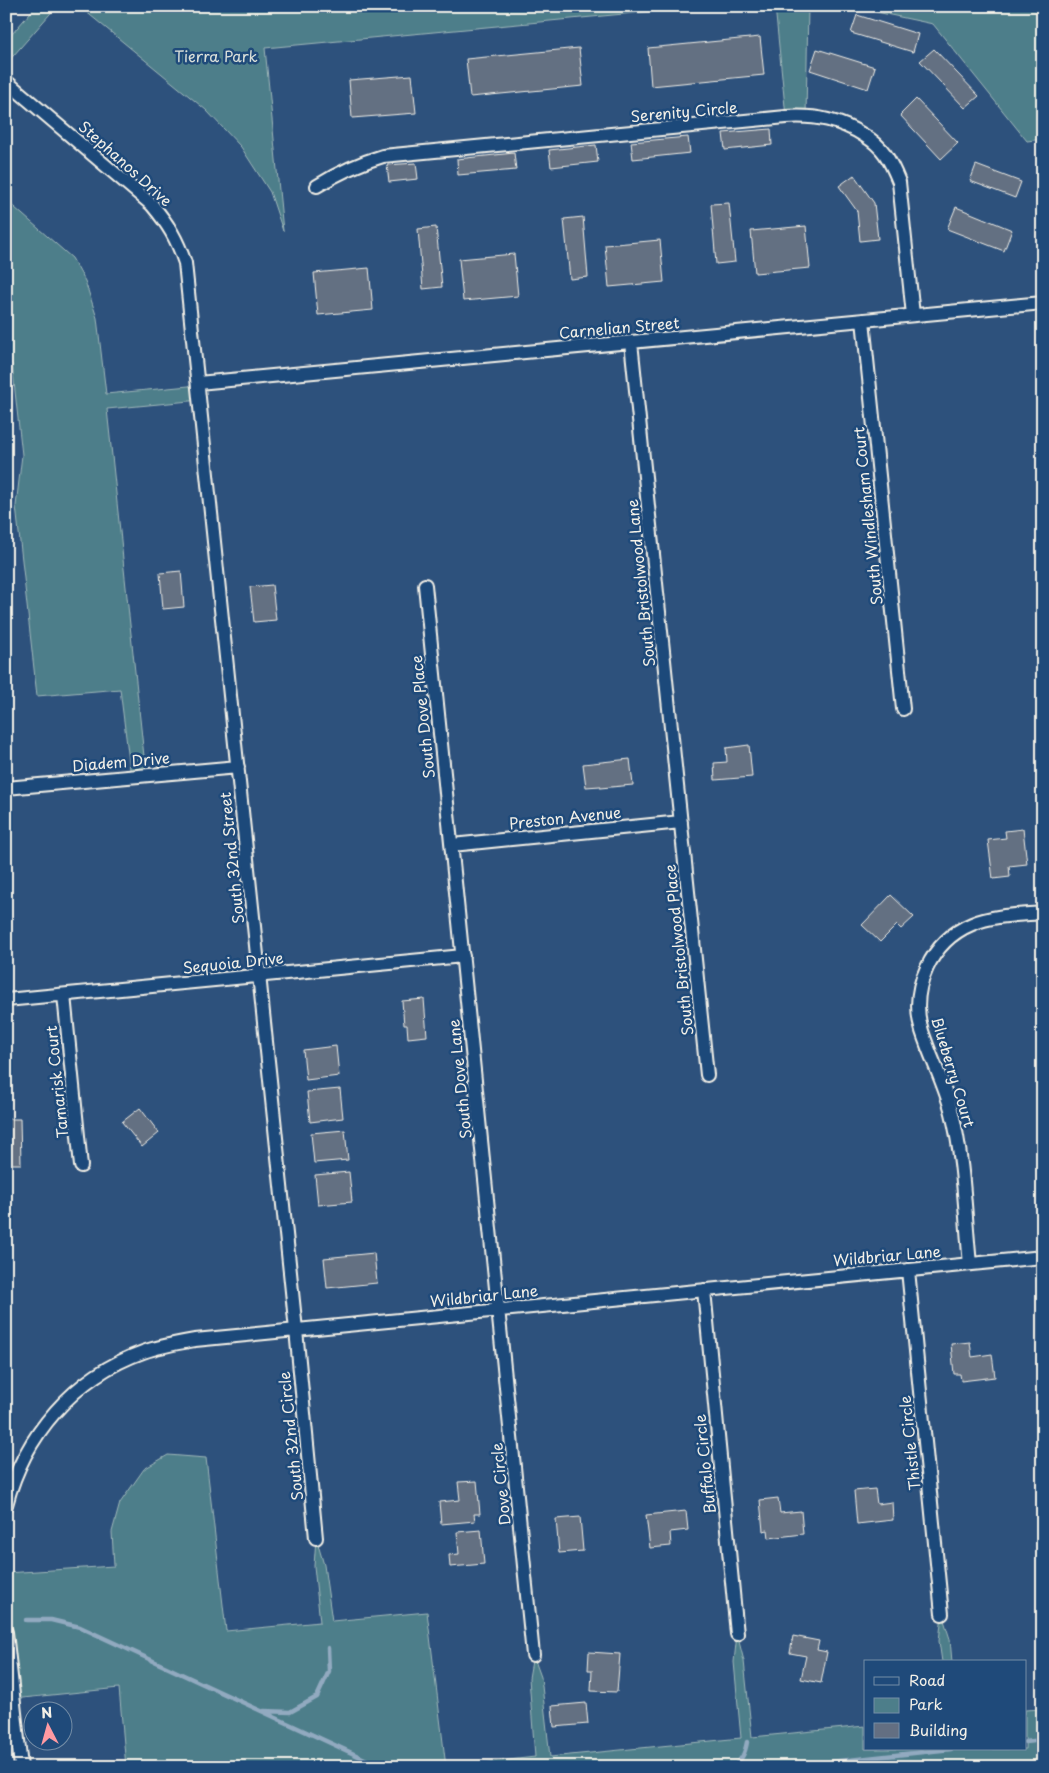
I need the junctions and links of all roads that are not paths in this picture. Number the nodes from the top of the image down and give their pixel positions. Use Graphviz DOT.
graph roads {
  1 [pos="6,81"];
  2 [pos="317,186"];
  3 [pos="1043,303"];
  4 [pos="913,315"];
  5 [pos="863,320"];
  6 [pos="631,342"];
  7 [pos="198,383"];
  8 [pos="425,585"];
  9 [pos="903,709"];
  10 [pos="238,766"];
  11 [pos="6,788"];
  12 [pos="681,822"];
  13 [pos="452,845"];
  14 [pos="1043,913"];
  15 [pos="463,956"];
  16 [pos="260,975"];
  17 [pos="64,995"];
  18 [pos="6,1000"];
  19 [pos="707,1075"];
  20 [pos="81,1166"];
  21 [pos="1043,1257"];
  22 [pos="970,1264"];
  23 [pos="908,1270"];
  24 [pos="704,1290"];
  25 [pos="499,1310"];
  26 [pos="296,1330"];
  27 [pos="6,1505"];
  28 [pos="316,1538"];
  29 [pos="942,1614"];
  30 [pos="6,1632"];
  31 [pos="737,1634"];
  32 [pos="533,1656"];
  33 [pos="21,1767"];
  1 -- 7 [label="street, Stephanos Drive"];
  2 -- 4 [label="street, Serenity Circle"];
  3 -- 4 [label="street, Carnelian Street"];
  4 -- 5 [label="street, Carnelian Street"];
  5 -- 6 [label="street, Carnelian Street"];
  5 -- 9 [label="street, South Windlesham Court"];
  6 -- 7 [label="street, Carnelian Street"];
  6 -- 12 [label="street, South Bristolwood Lane"];
  7 -- 10 [label="street, South 32nd Street"];
  8 -- 13 [label="street, South Dove Place"];
  10 -- 11 [label="street, Diadem Drive"];
  10 -- 16 [label="street, South 32nd Street"];
  12 -- 13 [label="street, Preston Avenue"];
  12 -- 19 [label="street, South Bristolwood Place"];
  13 -- 15 [label="street, South Dove Lane"];
  14 -- 22 [label="street, Blueberry Court"];
  15 -- 16 [label="street, Sequoia Drive"];
  15 -- 25 [label="street, South Dove Lane"];
  16 -- 17 [label="street, Sequoia Drive"];
  16 -- 26 [label="street, South 32nd Street"];
  17 -- 18 [label="street, Sequoia Drive"];
  17 -- 20 [label="street, Tamarisk Court"];
  21 -- 22 [label="street, Wildbriar Lane"];
  22 -- 23 [label="street, Wildbriar Lane"];
  23 -- 24 [label="street, Wildbriar Lane"];
  23 -- 29 [label="street, Thistle Circle"];
  24 -- 25 [label="street, Wildbriar Lane"];
  24 -- 31 [label="street, Buffalo Circle"];
  25 -- 26 [label="street, Wildbriar Lane"];
  25 -- 32 [label="street, Dove Circle"];
  26 -- 27 [label="street, Wildbriar Lane"];
  26 -- 28 [label="street, South 32nd Circle"];
  30 -- 33 [label="street"];
}
